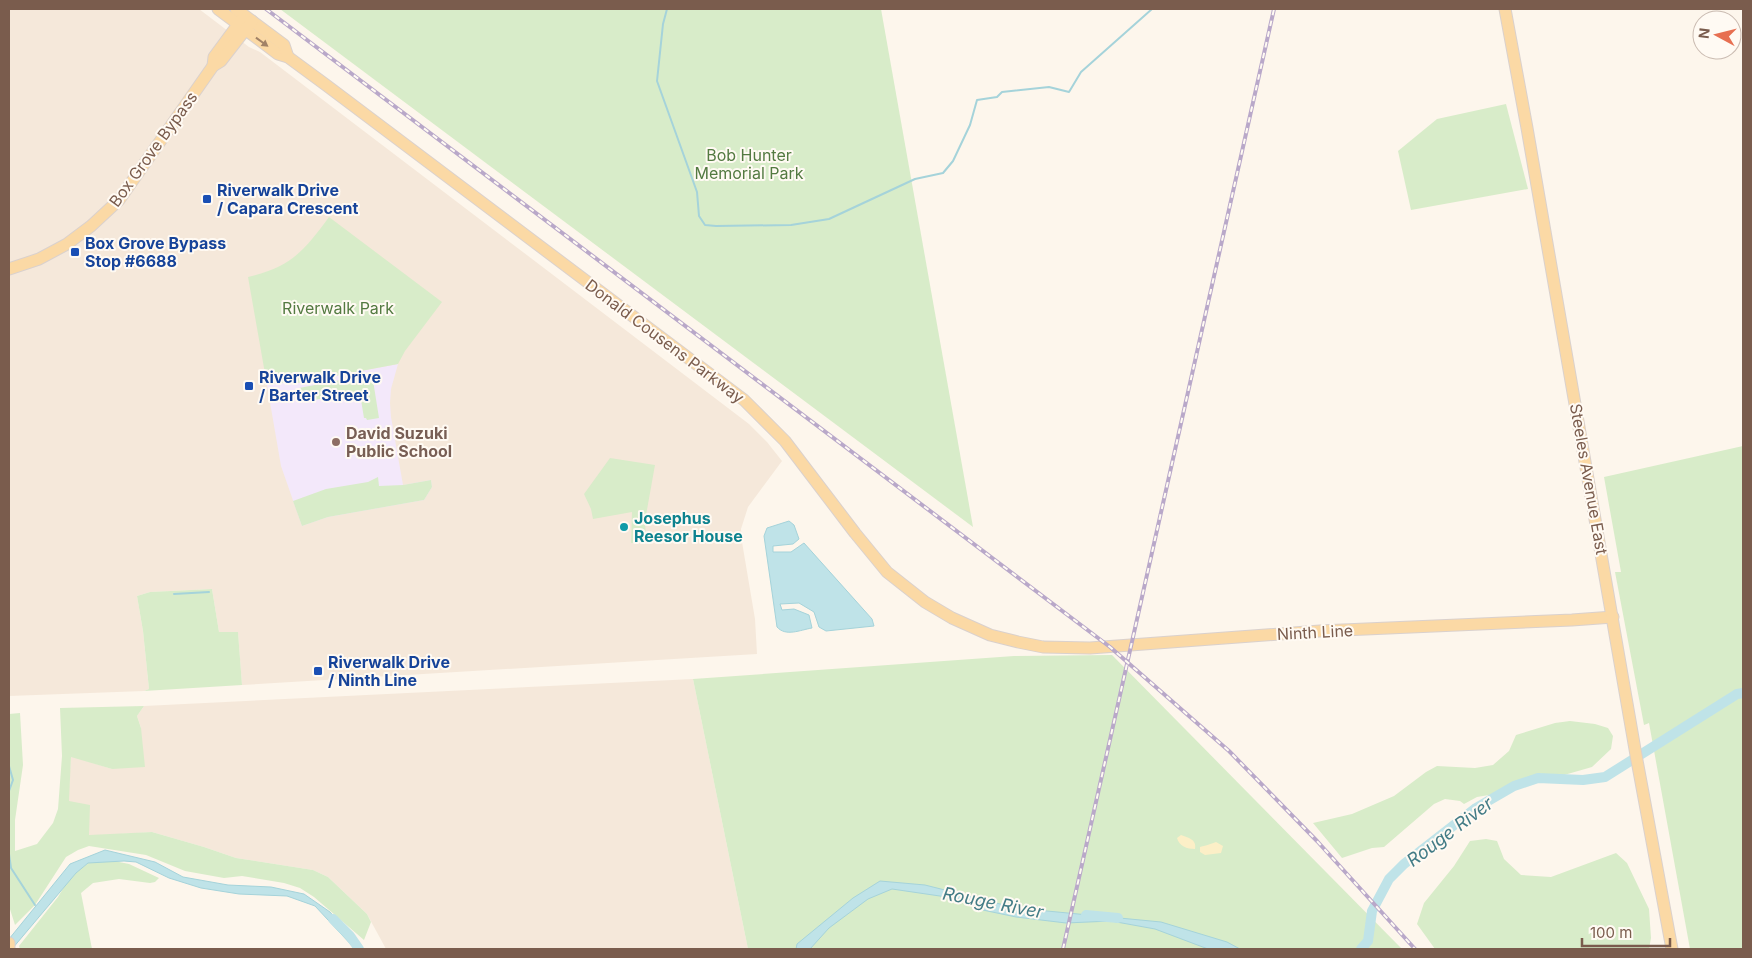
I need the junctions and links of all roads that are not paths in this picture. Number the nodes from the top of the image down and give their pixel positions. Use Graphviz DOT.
graph roads {
  1 [pos="218,9"];
  2 [pos="1505,9"];
  3 [pos="243,20"];
  4 [pos="9,269"];
  5 [pos="1613,617"];
  6 [pos="1018,642"];
  7 [pos="9,944"];
  8 [pos="10,949"];
  9 [pos="1672,949"];
  1 -- 3 [label="main road, Donald Cousens Parkway"];
  2 -- 5 [label="main road, Steeles Avenue East"];
  3 -- 4 [label="main road, Box Grove Bypass"];
  3 -- 6 [label="main road, Donald Cousens Parkway"];
  5 -- 6 [label="main road, Ninth Line"];
  5 -- 9 [label="main road, Steeles Avenue East"];
  7 -- 8 [label="main road"];
}
